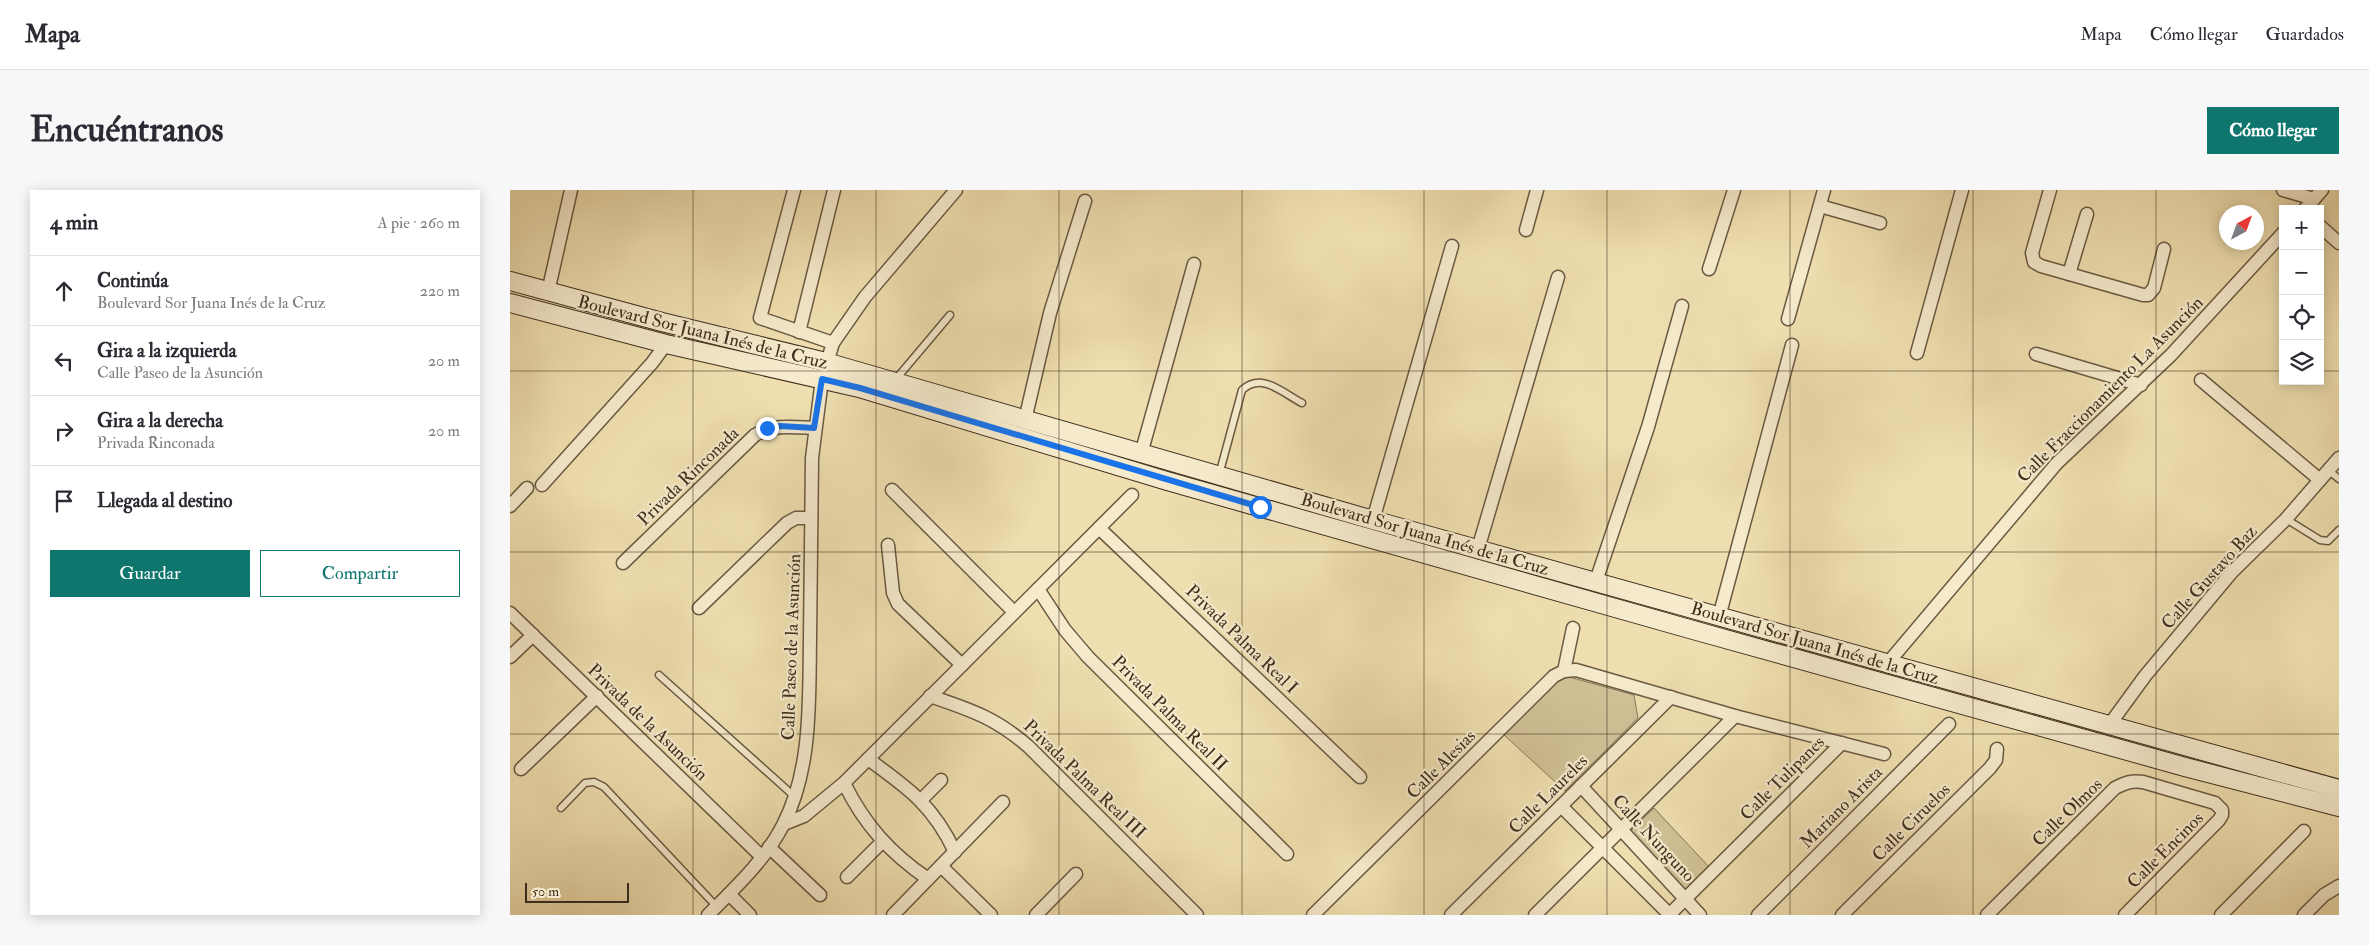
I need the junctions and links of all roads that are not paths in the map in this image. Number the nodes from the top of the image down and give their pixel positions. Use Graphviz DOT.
graph roads {
  1 [pos="571,190"];
  2 [pos="794,190"];
  3 [pos="834,190"];
  4 [pos="956,190"];
  5 [pos="1537,190"];
  6 [pos="1734,190"];
  7 [pos="1824,190"];
  8 [pos="1962,190"];
  9 [pos="2050,190"];
  10 [pos="2283,190"];
  11 [pos="2318,194"];
  12 [pos="1085,201"];
  13 [pos="2308,205"];
  14 [pos="1820,206"];
  15 [pos="2087,214"];
  16 [pos="1880,222"];
  17 [pos="1526,230"];
  18 [pos="2324,230"];
  19 [pos="2279,237"];
  20 [pos="2339,243"];
  21 [pos="1452,246"];
  22 [pos="2164,249"];
  23 [pos="1194,264"];
  24 [pos="1710,269"];
  25 [pos="2069,274"];
  26 [pos="1558,277"];
  27 [pos="510,281"];
  28 [pos="548,292"];
  29 [pos="510,303"];
  30 [pos="1682,306"];
  31 [pos="950,315"];
  32 [pos="1788,320"];
  33 [pos="799,332"];
  34 [pos="832,343"];
  35 [pos="666,344"];
  36 [pos="1792,345"];
  37 [pos="1917,353"];
  38 [pos="2036,354"];
  39 [pos="824,371"];
  40 [pos="2201,380"];
  41 [pos="894,382"];
  42 [pos="2141,385"];
  43 [pos="1302,403"];
  44 [pos="1024,420"];
  45 [pos="814,428"];
  46 [pos="1141,454"];
  47 [pos="2339,458"];
  48 [pos="2328,470"];
  49 [pos="1219,476"];
  50 [pos="2339,479"];
  51 [pos="2320,480"];
  52 [pos="542,485"];
  53 [pos="527,488"];
  54 [pos="892,490"];
  55 [pos="1132,495"];
  56 [pos="510,506"];
  57 [pos="811,518"];
  58 [pos="2286,519"];
  59 [pos="1373,520"];
  60 [pos="1099,528"];
  61 [pos="2339,530"];
  62 [pos="888,545"];
  63 [pos="1478,549"];
  64 [pos="623,564"];
  65 [pos="1596,581"];
  66 [pos="1038,589"];
  67 [pos="699,608"];
  68 [pos="1014,612"];
  69 [pos="510,613"];
  70 [pos="1719,617"];
  71 [pos="1573,628"];
  72 [pos="533,635"];
  73 [pos="510,657"];
  74 [pos="1887,664"];
  75 [pos="962,665"];
  76 [pos="1564,670"];
  77 [pos="659,675"];
  78 [pos="596,696"];
  79 [pos="930,696"];
  80 [pos="1671,697"];
  81 [pos="1735,716"];
  82 [pos="1949,724"];
  83 [pos="2110,724"];
  84 [pos="1842,743"];
  85 [pos="1998,749"];
  86 [pos="1884,754"];
  87 [pos="868,758"];
  88 [pos="521,769"];
  89 [pos="1360,777"];
  90 [pos="941,780"];
  91 [pos="844,783"];
  92 [pos="1581,786"];
  93 [pos="2339,788"];
  94 [pos="794,796"];
  95 [pos="921,800"];
  96 [pos="1003,802"];
  97 [pos="1561,806"];
  98 [pos="2219,806"];
  99 [pos="2339,807"];
  100 [pos="561,808"];
  101 [pos="784,824"];
  102 [pos="1621,829"];
  103 [pos="2304,831"];
  104 [pos="882,842"];
  105 [pos="1607,843"];
  106 [pos="765,852"];
  107 [pos="955,852"];
  108 [pos="1286,854"];
  109 [pos="941,866"];
  110 [pos="1076,874"];
  111 [pos="846,877"];
  112 [pos="928,879"];
  113 [pos="2339,886"];
  114 [pos="729,894"];
  115 [pos="820,894"];
  116 [pos="1685,899"];
  117 [pos="712,911"];
  118 [pos="750,915"];
  119 [pos="893,915"];
  120 [pos="990,915"];
  121 [pos="1036,915"];
  122 [pos="1197,915"];
  123 [pos="1313,915"];
  124 [pos="1451,915"];
  125 [pos="1535,915"];
  126 [pos="1669,915"];
  127 [pos="1700,915"];
  128 [pos="1758,915"];
  129 [pos="1842,915"];
  130 [pos="1987,915"];
  131 [pos="2125,915"];
  132 [pos="2221,915"];
  133 [pos="2304,915"];
  1 -- 28 [label="street"];
  2 -- 33 [label="street"];
  3 -- 33 [label="street"];
  4 -- 34 [label="street, Calle Paseo de la Asunción"];
  5 -- 17 [label="street"];
  6 -- 24 [label="street"];
  7 -- 14 [label="street"];
  8 -- 37 [label="street"];
  9 -- 25 [label="street"];
  10 -- 11 [label="street"];
  11 -- 13 [label="street"];
  12 -- 44 [label="street"];
  14 -- 16 [label="street"];
  14 -- 32 [label="street"];
  15 -- 25 [label="street"];
  18 -- 20 [label="street"];
  19 -- 42 [label="street, Calle Fraccionamiento La Asunción"];
  21 -- 59 [label="street"];
  22 -- 25 [label="street"];
  23 -- 46 [label="street"];
  26 -- 63 [label="street"];
  27 -- 28 [label="main road, Boulevard Sor Juana Inés de la Cruz"];
  28 -- 39 [label="main road, Boulevard Sor Juana Inés de la Cruz"];
  29 -- 35 [label="main road, Boulevard Sor Juana Inés de la Cruz"];
  30 -- 65 [label="street"];
  31 -- 41 [label="lane"];
  33 -- 34 [label="street"];
  34 -- 39 [label="street, Calle Paseo de la Asunción"];
  35 -- 39 [label="main road, Boulevard Sor Juana Inés de la Cruz"];
  35 -- 52 [label="street"];
  36 -- 70 [label="street"];
  38 -- 42 [label="street"];
  39 -- 41 [label="main road, Boulevard Sor Juana Inés de la Cruz"];
  39 -- 45 [label="street, Calle Paseo de la Asunción"];
  39 -- 99 [label="main road, Boulevard Sor Juana Inés de la Cruz"];
  40 -- 51 [label="street"];
  41 -- 44 [label="main road, Boulevard Sor Juana Inés de la Cruz"];
  42 -- 74 [label="street, Calle Fraccionamiento La Asunción"];
  43 -- 49 [label="lane"];
  44 -- 46 [label="main road, Boulevard Sor Juana Inés de la Cruz"];
  45 -- 57 [label="street, Calle Paseo de la Asunción"];
  45 -- 64 [label="street, Privada Rinconada"];
  46 -- 49 [label="main road, Boulevard Sor Juana Inés de la Cruz"];
  47 -- 48 [label="street, Calle Gustavo Baz"];
  48 -- 50 [label="lane"];
  48 -- 51 [label="street, Calle Gustavo Baz"];
  49 -- 59 [label="main road, Boulevard Sor Juana Inés de la Cruz"];
  51 -- 58 [label="street, Calle Gustavo Baz"];
  53 -- 56 [label="street"];
  54 -- 68 [label="street"];
  55 -- 60 [label="street"];
  57 -- 67 [label="street"];
  57 -- 94 [label="street, Calle Paseo de la Asunción"];
  58 -- 61 [label="lane"];
  58 -- 83 [label="street, Calle Gustavo Baz"];
  59 -- 63 [label="main road, Boulevard Sor Juana Inés de la Cruz"];
  60 -- 66 [label="street"];
  60 -- 89 [label="street, Privada Palma Real I"];
  62 -- 75 [label="street"];
  63 -- 65 [label="main road, Boulevard Sor Juana Inés de la Cruz"];
  65 -- 70 [label="main road, Boulevard Sor Juana Inés de la Cruz"];
  66 -- 68 [label="street"];
  66 -- 108 [label="street, Privada Palma Real II"];
  68 -- 75 [label="street"];
  69 -- 72 [label="street, Privada de la Asunción"];
  70 -- 74 [label="main road, Boulevard Sor Juana Inés de la Cruz"];
  71 -- 76 [label="street"];
  72 -- 73 [label="street"];
  72 -- 78 [label="street, Privada de la Asunción"];
  74 -- 83 [label="main road, Boulevard Sor Juana Inés de la Cruz"];
  75 -- 79 [label="street"];
  76 -- 80 [label="street, Calle Tulipanes"];
  76 -- 123 [label="street, Calle Alesias"];
  77 -- 94 [label="lane"];
  78 -- 88 [label="street"];
  78 -- 106 [label="street, Privada de la Asunción"];
  79 -- 87 [label="street"];
  79 -- 122 [label="street, Privada Palma Real III"];
  80 -- 81 [label="street, Calle Tulipanes"];
  80 -- 92 [label="street, Calle Laureles"];
  81 -- 84 [label="street, Calle Tulipanes"];
  81 -- 102 [label="street"];
  82 -- 128 [label="street, Mariano Arista"];
  83 -- 93 [label="main road, Boulevard Sor Juana Inés de la Cruz"];
  84 -- 86 [label="street"];
  84 -- 116 [label="street, Calle Tulipanes"];
  85 -- 129 [label="street, Calle Ciruelos"];
  87 -- 91 [label="street"];
  87 -- 95 [label="street"];
  90 -- 95 [label="street"];
  91 -- 101 [label="street"];
  91 -- 104 [label="street"];
  92 -- 97 [label="street, Calle Laureles"];
  92 -- 102 [label="street, Calle Nunguno"];
  94 -- 101 [label="street, Calle Paseo de la Asunción"];
  95 -- 107 [label="street"];
  96 -- 107 [label="street"];
  97 -- 105 [label="street"];
  97 -- 124 [label="street, Calle Laureles"];
  98 -- 130 [label="street, Calle Olmos"];
  98 -- 131 [label="street, Calle Encinos"];
  100 -- 117 [label="lane"];
  101 -- 106 [label="street, Calle Paseo de la Asunción"];
  102 -- 105 [label="street"];
  102 -- 116 [label="street, Calle Nunguno"];
  103 -- 132 [label="street"];
  104 -- 111 [label="street"];
  104 -- 112 [label="street"];
  105 -- 125 [label="street"];
  105 -- 126 [label="street"];
  106 -- 114 [label="street, Calle Paseo de la Asunción"];
  106 -- 115 [label="street, Privada de la Asunción"];
  107 -- 109 [label="street"];
  109 -- 112 [label="street"];
  109 -- 120 [label="street"];
  110 -- 121 [label="street"];
  112 -- 119 [label="street"];
  113 -- 133 [label="street"];
  114 -- 117 [label="street, Calle Paseo de la Asunción"];
  114 -- 118 [label="street"];
  116 -- 126 [label="street, Calle Tulipanes"];
  116 -- 127 [label="street, Calle Nunguno"];
}
